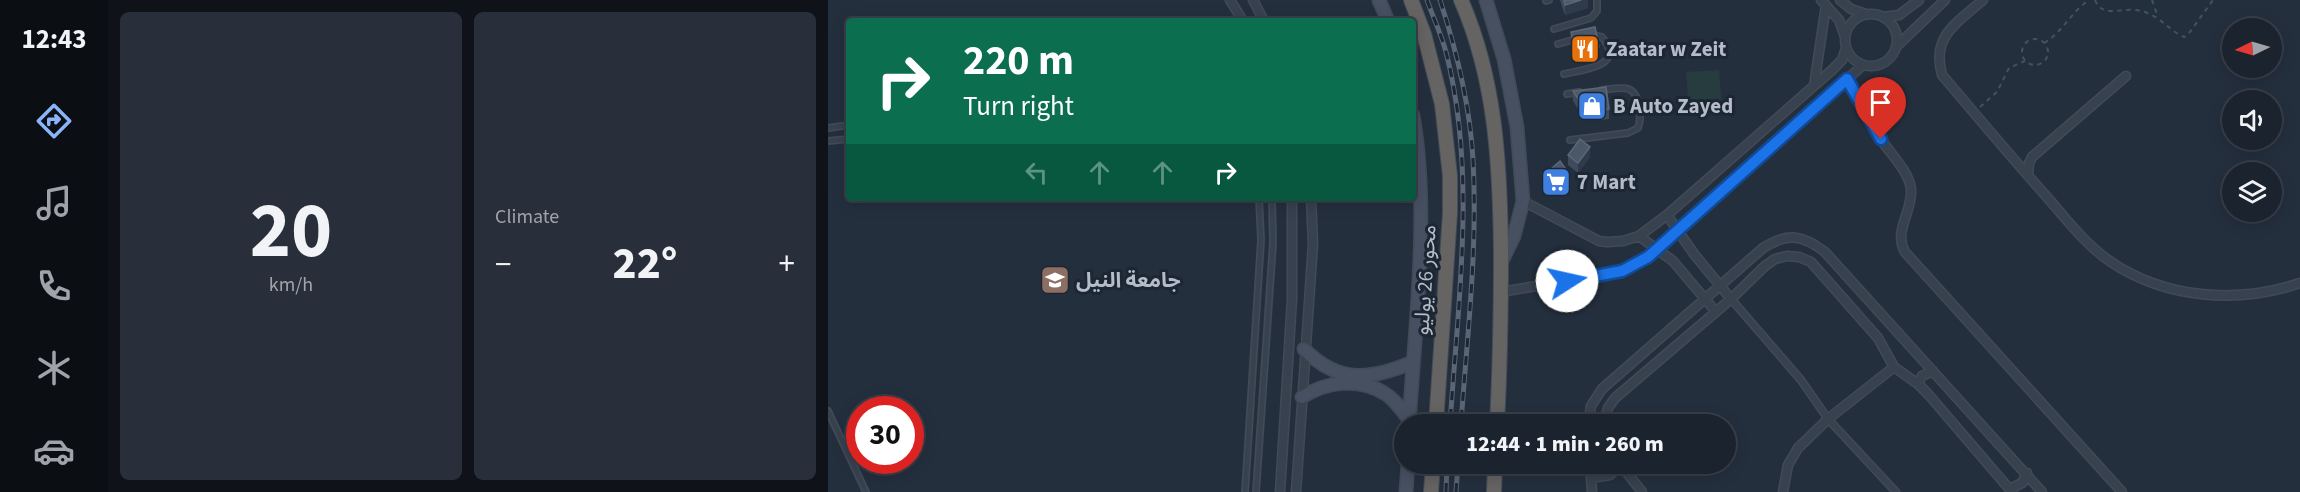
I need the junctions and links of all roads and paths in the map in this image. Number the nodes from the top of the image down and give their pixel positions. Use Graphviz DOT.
graph roads {
  1 [pos="1230,0"];
  2 [pos="1253,0"];
  3 [pos="1379,0"];
  4 [pos="1411,0"];
  5 [pos="1461,0"];
  6 [pos="1486,0"];
  7 [pos="1598,0"];
  8 [pos="1840,0"];
  9 [pos="1919,0"];
  10 [pos="1945,0"];
  11 [pos="1983,0"];
  12 [pos="2089,0"];
  13 [pos="2095,0"];
  14 [pos="2152,0"];
  15 [pos="2213,0"];
  16 [pos="1824,3"];
  17 [pos="1867,14"];
  18 [pos="1883,17"];
  19 [pos="2158,17"];
  20 [pos="1240,18"];
  21 [pos="1262,18"];
  22 [pos="1387,18"];
  23 [pos="1554,29"];
  24 [pos="1845,38"];
  25 [pos="2044,43"];
  26 [pos="1558,44"];
  27 [pos="1896,46"];
  28 [pos="1846,48"];
  29 [pos="2026,60"];
  30 [pos="1863,65"];
  31 [pos="1564,74"];
  32 [pos="2126,76"];
  33 [pos="1847,79"];
  34 [pos="1814,86"];
  35 [pos="1567,94"];
  36 [pos="1974,112"];
  37 [pos="846,125"];
  38 [pos="828,128"];
  39 [pos="846,139"];
  40 [pos="1416,140"];
  41 [pos="1569,140"];
  42 [pos="828,141"];
  43 [pos="2012,157"];
  44 [pos="2032,157"];
  45 [pos="2028,176"];
  46 [pos="1259,201"];
  47 [pos="1272,201"];
  48 [pos="1292,201"];
  49 [pos="1311,201"];
  50 [pos="1523,201"];
  51 [pos="1667,215"];
  52 [pos="1678,229"];
  53 [pos="1639,236"];
  54 [pos="1656,250"];
  55 [pos="1501,264"];
  56 [pos="2300,283"];
  57 [pos="1720,286"];
  58 [pos="1501,292"];
  59 [pos="1706,298"];
  60 [pos="1731,300"];
  61 [pos="1716,312"];
  62 [pos="1892,324"];
  63 [pos="1878,338"];
  64 [pos="1304,349"];
  65 [pos="1413,362"];
  66 [pos="1894,367"];
  67 [pos="1933,371"];
  68 [pos="1918,384"];
  69 [pos="1302,397"];
  70 [pos="828,411"];
  71 [pos="1403,414"];
  72 [pos="1410,414"];
  73 [pos="1437,414"];
  74 [pos="1497,414"];
  75 [pos="1590,414"];
  76 [pos="1606,414"];
  77 [pos="1828,419"];
  78 [pos="2026,473"];
  79 [pos="1407,474"];
  80 [pos="1432,474"];
  81 [pos="1495,474"];
  82 [pos="1591,474"];
  83 [pos="1611,474"];
  84 [pos="1628,474"];
  85 [pos="1591,478"];
  86 [pos="2011,490"];
  87 [pos="866,492"];
  88 [pos="1245,492"];
  89 [pos="1256,492"];
  90 [pos="1280,492"];
  91 [pos="1296,492"];
  92 [pos="1406,492"];
  93 [pos="1431,492"];
  94 [pos="1494,492"];
  95 [pos="1592,492"];
  96 [pos="1642,492"];
  97 [pos="1783,492"];
  98 [pos="1896,492"];
  99 [pos="2042,492"];
  100 [pos="2122,492"];
  1 -- 20 [label="street"];
  2 -- 21 [label="street"];
  3 -- 22 [label="main road"];
  4 -- 73 [label="highway, محور 26 يوليو"];
  5 -- 55 [label="highway"];
  6 -- 50 [label="main road"];
  7 -- 23 [label="lane"];
  8 -- 17 [label="street"];
  9 -- 18 [label="street"];
  10 -- 27 [label="street"];
  11 -- 36 [label="street"];
  12 -- 25 [label="path"];
  13 -- 19 [label="path"];
  14 -- 19 [label="path"];
  15 -- 19 [label="path"];
  16 -- 24 [label="street"];
  16 -- 34 [label="street"];
  17 -- 18 [label="street"];
  17 -- 24 [label="street"];
  18 -- 27 [label="street"];
  24 -- 28 [label="street"];
  25 -- 29 [label="path"];
  25 -- 29 [label="path"];
  26 -- 31 [label="lane"];
  27 -- 30 [label="street"];
  28 -- 30 [label="street"];
  28 -- 34 [label="street"];
  29 -- 36 [label="path"];
  30 -- 33 [label="street"];
  32 -- 44 [label="street"];
  33 -- 52 [label="street"];
  33 -- 100 [label="street"];
  34 -- 51 [label="street"];
  35 -- 41 [label="lane"];
  36 -- 43 [label="street"];
  37 -- 38 [label="lane"];
  39 -- 42 [label="lane"];
  40 -- 65 [label="main road"];
  43 -- 44 [label="street"];
  43 -- 45 [label="street"];
  44 -- 45 [label="street"];
  45 -- 56 [label="street"];
  46 -- 88 [label="lane"];
  47 -- 89 [label="lane"];
  48 -- 90 [label="street"];
  49 -- 64 [label="street"];
  50 -- 53 [label="street"];
  50 -- 55 [label="main road"];
  51 -- 52 [label="street"];
  51 -- 53 [label="street"];
  52 -- 54 [label="street"];
  52 -- 57 [label="street"];
  53 -- 54 [label="street"];
  54 -- 58 [label="street"];
  54 -- 59 [label="street"];
  55 -- 58 [label="highway"];
  57 -- 59 [label="street"];
  57 -- 60 [label="street"];
  57 -- 62 [label="street"];
  58 -- 74 [label="highway"];
  59 -- 61 [label="street"];
  59 -- 75 [label="street"];
  60 -- 61 [label="street"];
  60 -- 63 [label="street"];
  60 -- 77 [label="street"];
  61 -- 76 [label="street"];
  62 -- 63 [label="street"];
  62 -- 67 [label="street"];
  63 -- 66 [label="street"];
  64 -- 65 [label="main road"];
  64 -- 69 [label="street"];
  65 -- 72 [label="main road"];
  66 -- 68 [label="street"];
  66 -- 77 [label="street"];
  67 -- 68 [label="street"];
  67 -- 78 [label="street"];
  68 -- 86 [label="street"];
  69 -- 71 [label="main road"];
  69 -- 91 [label="street"];
  70 -- 87 [label="lane"];
  77 -- 97 [label="street"];
  77 -- 98 [label="street"];
  78 -- 86 [label="street"];
  78 -- 99 [label="street"];
  79 -- 92 [label="main road"];
  80 -- 93 [label="highway"];
  81 -- 94 [label="highway"];
  82 -- 85 [label="street"];
  83 -- 85 [label="street"];
  84 -- 96 [label="street"];
  85 -- 95 [label="street"];
}
